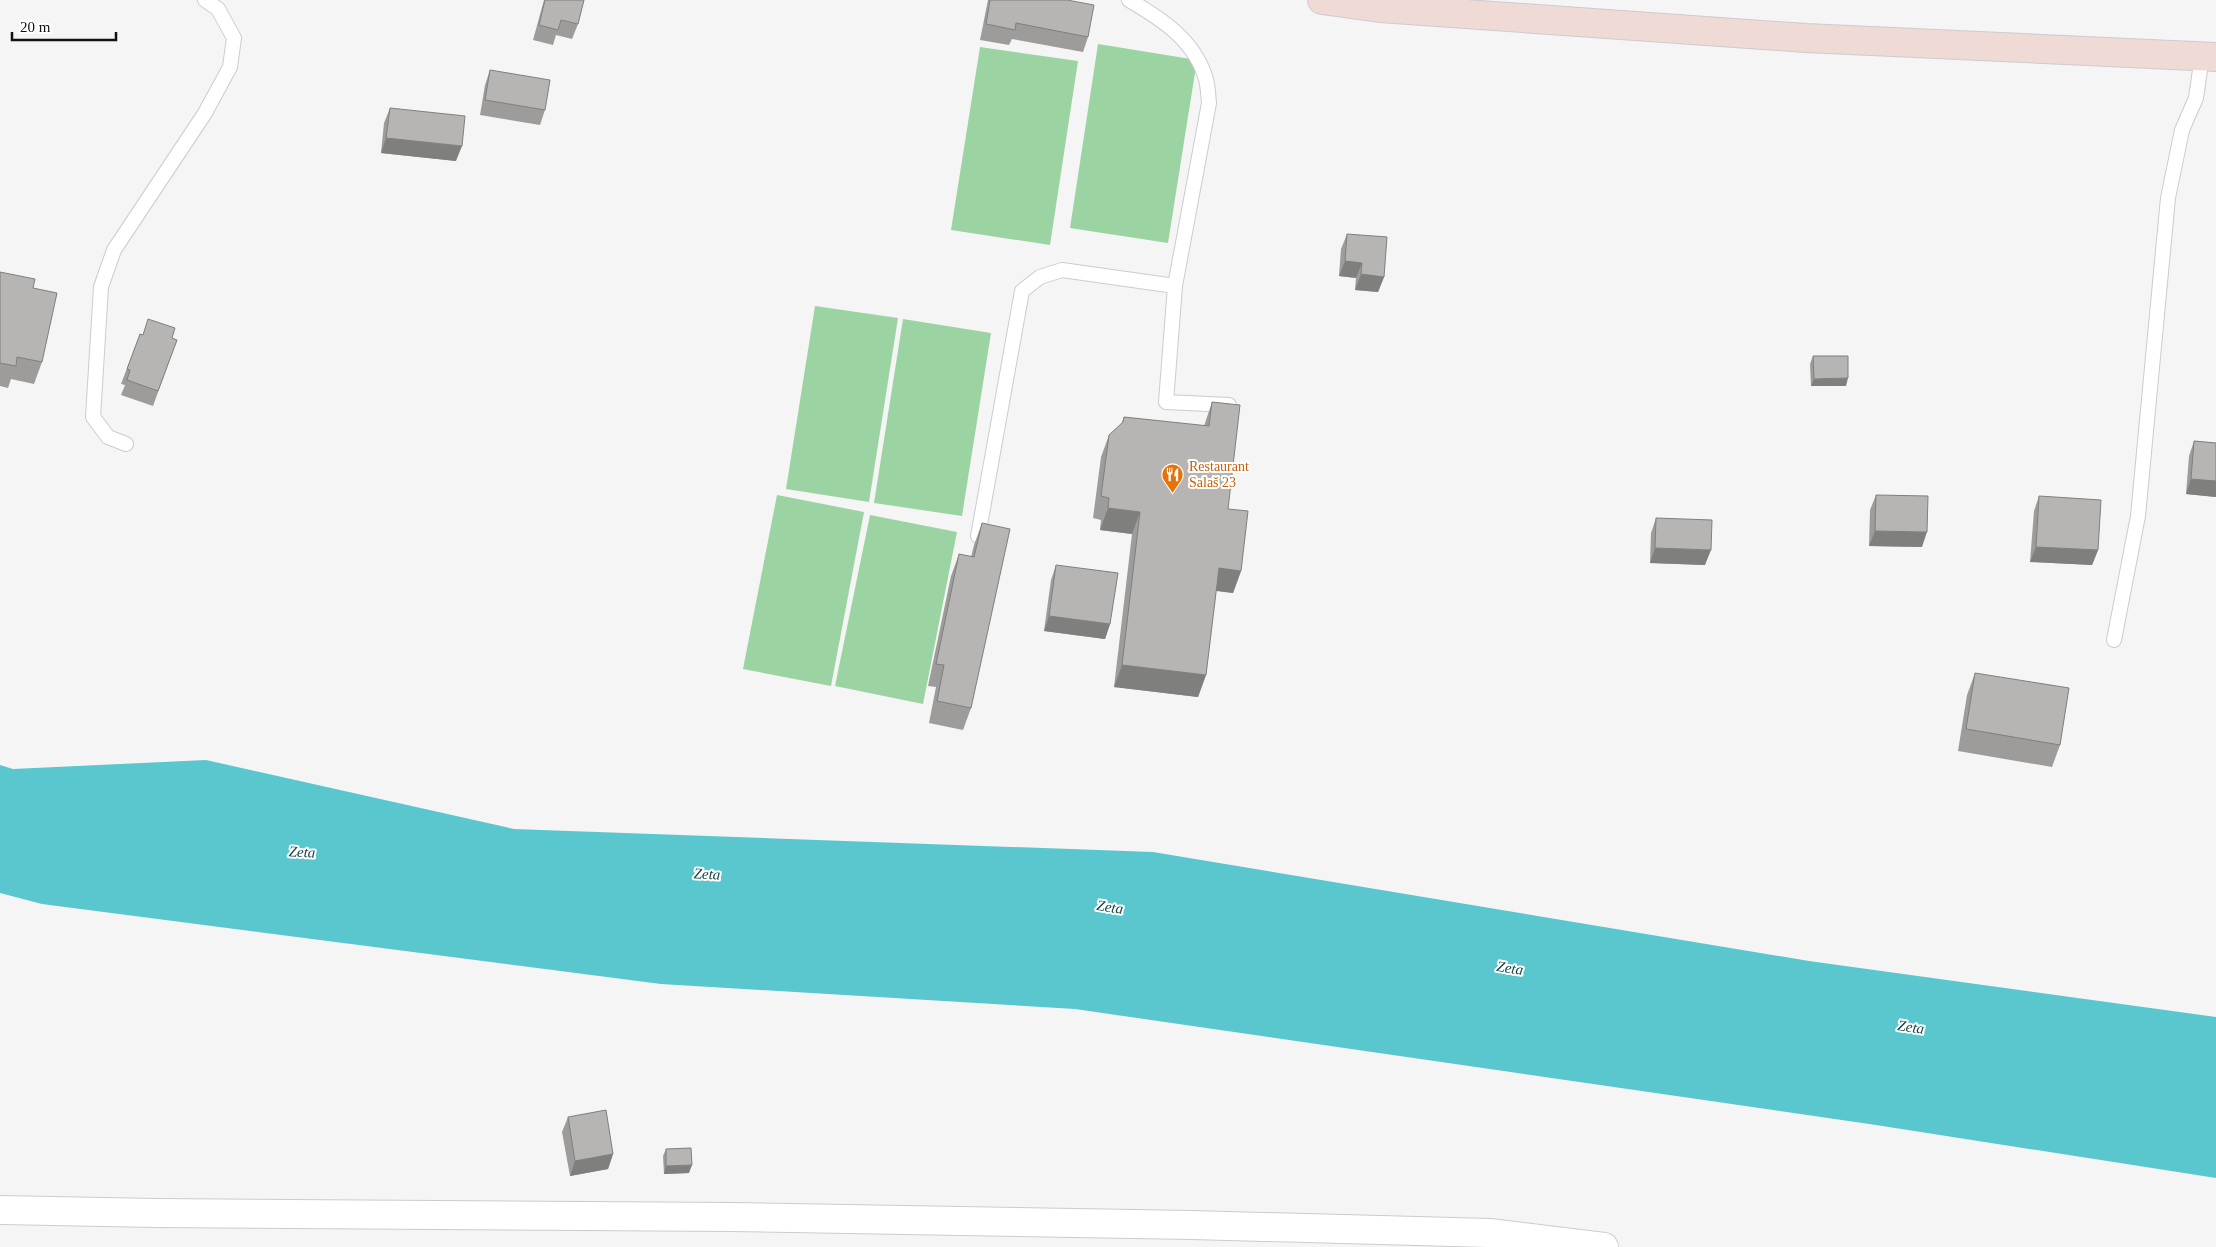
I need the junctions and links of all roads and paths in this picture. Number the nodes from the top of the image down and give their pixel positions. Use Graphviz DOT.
graph roads {
  1 [pos="206,0"];
  2 [pos="1129,0"];
  3 [pos="1322,0"];
  4 [pos="2209,57"];
  5 [pos="1175,286"];
  6 [pos="1231,405"];
  7 [pos="126,444"];
  8 [pos="978,536"];
  9 [pos="2114,640"];
  10 [pos="0,1210"];
  11 [pos="1604,1247"];
  1 -- 7 [label="lane"];
  2 -- 5 [label="lane"];
  3 -- 4 [label="main road"];
  4 -- 9 [label="lane"];
  5 -- 6 [label="lane"];
  5 -- 8 [label="lane"];
  10 -- 11 [label="street"];
}
